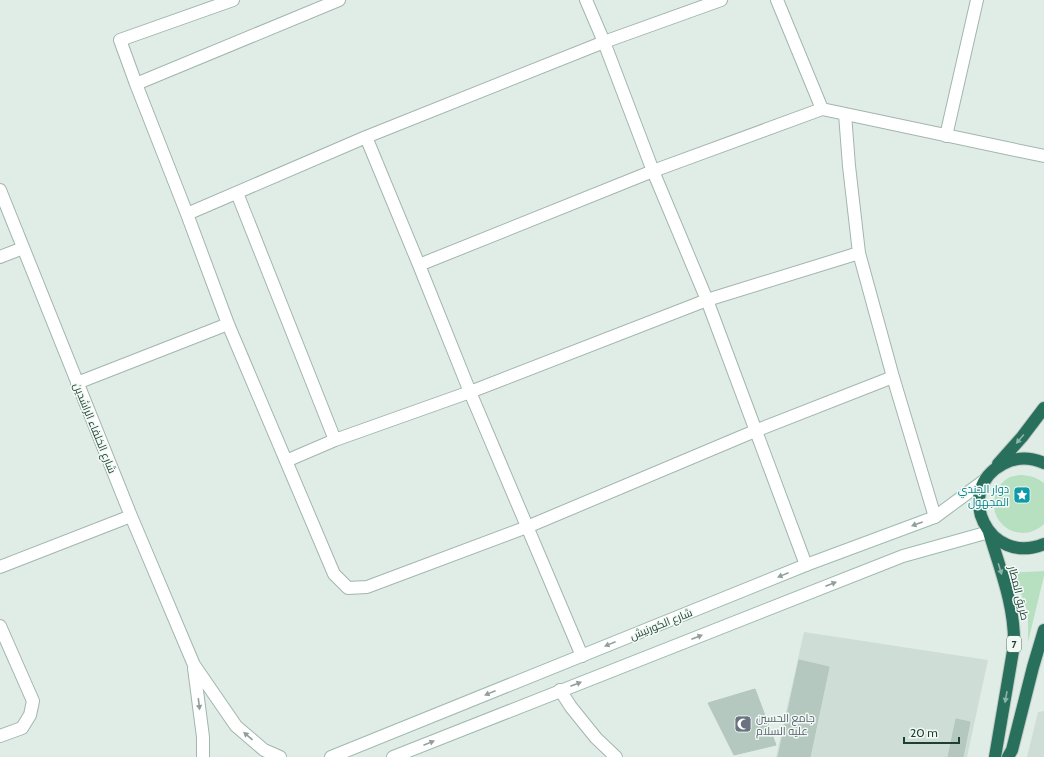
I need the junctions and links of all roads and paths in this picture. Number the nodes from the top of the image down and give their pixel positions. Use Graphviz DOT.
graph roads {
  1 [pos="232,0"];
  2 [pos="339,0"];
  3 [pos="586,0"];
  4 [pos="721,0"];
  5 [pos="777,0"];
  6 [pos="977,0"];
  7 [pos="323,3"];
  8 [pos="604,42"];
  9 [pos="136,84"];
  10 [pos="822,109"];
  11 [pos="846,114"];
  12 [pos="946,136"];
  13 [pos="366,137"];
  14 [pos="1044,156"];
  15 [pos="653,171"];
  16 [pos="0,190"];
  17 [pos="237,193"];
  18 [pos="187,214"];
  19 [pos="23,248"];
  20 [pos="859,253"];
  21 [pos="0,257"];
  22 [pos="420,265"];
  23 [pos="707,300"];
  24 [pos="228,324"];
  25 [pos="893,378"];
  26 [pos="77,383"];
  27 [pos="470,392"];
  28 [pos="1044,408"];
  29 [pos="756,431"];
  30 [pos="335,440"];
  31 [pos="286,461"];
  32 [pos="1044,463"];
  33 [pos="987,477"];
  34 [pos="130,516"];
  35 [pos="935,517"];
  36 [pos="527,526"];
  37 [pos="989,532"];
  38 [pos="1044,544"];
  39 [pos="806,565"];
  40 [pos="0,567"];
  41 [pos="0,626"];
  42 [pos="1044,630"];
  43 [pos="582,656"];
  44 [pos="194,665"];
  45 [pos="560,690"];
  46 [pos="0,736"];
  47 [pos="264,754"];
  48 [pos="204,757"];
  49 [pos="280,757"];
  50 [pos="331,757"];
  51 [pos="393,757"];
  52 [pos="616,757"];
  53 [pos="995,757"];
  54 [pos="1008,757"];
  1 -- 9 [label="street"];
  2 -- 7 [label="street"];
  3 -- 8 [label="street"];
  4 -- 8 [label="street"];
  5 -- 10 [label="street"];
  6 -- 12 [label="street"];
  7 -- 9 [label="street"];
  8 -- 13 [label="street"];
  8 -- 15 [label="street"];
  9 -- 18 [label="street"];
  10 -- 11 [label="street"];
  10 -- 15 [label="street"];
  11 -- 12 [label="street"];
  11 -- 20 [label="street"];
  12 -- 14 [label="street"];
  13 -- 17 [label="street"];
  13 -- 22 [label="street"];
  15 -- 22 [label="street"];
  15 -- 23 [label="street"];
  16 -- 19 [label="street, شارع الخلفاء الراشدين"];
  17 -- 18 [label="street"];
  17 -- 30 [label="street"];
  18 -- 24 [label="street"];
  19 -- 21 [label="street"];
  19 -- 26 [label="street, شارع الخلفاء الراشدين"];
  20 -- 23 [label="street"];
  20 -- 25 [label="street"];
  22 -- 27 [label="street"];
  23 -- 27 [label="street"];
  23 -- 29 [label="street"];
  24 -- 26 [label="street"];
  24 -- 31 [label="street"];
  25 -- 29 [label="street"];
  25 -- 35 [label="street"];
  26 -- 34 [label="street, شارع الخلفاء الراشدين"];
  27 -- 30 [label="street"];
  27 -- 36 [label="street"];
  28 -- 33 [label="highway, one-way"];
  29 -- 36 [label="street"];
  29 -- 39 [label="street"];
  30 -- 31 [label="street"];
  31 -- 36 [label="street"];
  32 -- 33 [label="highway"];
  33 -- 35 [label="street, شارع الكورنيش"];
  33 -- 37 [label="highway, طريق المطار"];
  34 -- 40 [label="street"];
  34 -- 44 [label="street, شارع الخلفاء الراشدين"];
  35 -- 39 [label="street, شارع الكورنيش, one-way"];
  36 -- 43 [label="street"];
  37 -- 38 [label="highway"];
  45 -- 37 [label="street, one-way"];
  37 -- 53 [label="highway, طريق المطار / 7, one-way"];
  39 -- 43 [label="street, شارع الكورنيش, one-way"];
  41 -- 46 [label="street"];
  42 -- 54 [label="highway, 7"];
  43 -- 50 [label="street, شارع الكورنيش, one-way"];
  47 -- 44 [label="street, شارع الخلفاء الراشدين, one-way"];
  44 -- 48 [label="street, شارع الخلفاء الراشدين, one-way"];
  51 -- 45 [label="street, one-way"];
  45 -- 52 [label="street"];
  47 -- 49 [label="street, شارع الخلفاء الراشدين"];
}
